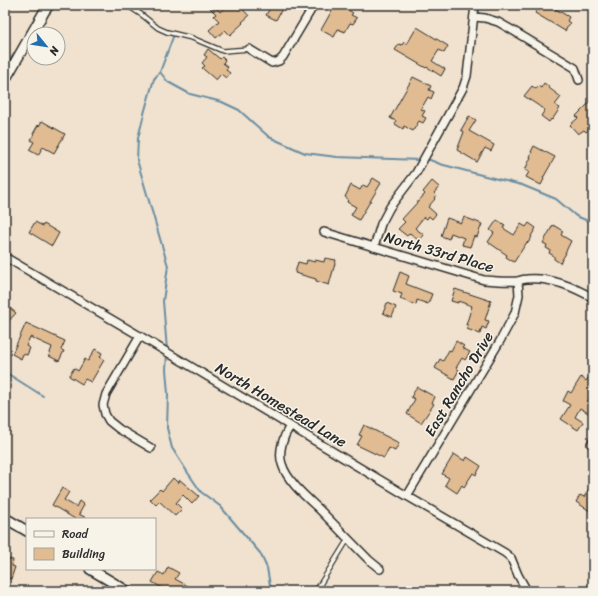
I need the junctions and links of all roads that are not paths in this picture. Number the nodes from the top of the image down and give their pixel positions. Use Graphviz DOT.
graph roads {
  1 [pos="49,5"];
  2 [pos="128,5"];
  3 [pos="314,5"];
  4 [pos="475,5"];
  5 [pos="474,17"];
  6 [pos="249,49"];
  7 [pos="5,80"];
  8 [pos="579,80"];
  9 [pos="324,232"];
  10 [pos="374,247"];
  11 [pos="5,257"];
  12 [pos="518,281"];
  13 [pos="593,298"];
  14 [pos="140,336"];
  15 [pos="290,426"];
  16 [pos="151,448"];
  17 [pos="407,496"];
  18 [pos="5,518"];
  19 [pos="26,530"];
  20 [pos="348,538"];
  21 [pos="380,569"];
  22 [pos="92,570"];
  23 [pos="312,590"];
  24 [pos="127,591"];
  25 [pos="316,591"];
  26 [pos="527,591"];
  1 -- 7 [label="street"];
  2 -- 6 [label="lane"];
  3 -- 6 [label="street"];
  4 -- 5 [label="street"];
  5 -- 8 [label="street"];
  5 -- 10 [label="street"];
  9 -- 10 [label="street, North 33rd Place"];
  10 -- 12 [label="street, North 33rd Place"];
  11 -- 14 [label="street, North Homestead Lane"];
  12 -- 13 [label="street, North 33rd Place"];
  12 -- 17 [label="street, East Rancho Drive"];
  14 -- 15 [label="street, North Homestead Lane"];
  14 -- 16 [label="street"];
  15 -- 17 [label="street, North Homestead Lane"];
  15 -- 20 [label="street"];
  17 -- 26 [label="street, North Homestead Lane"];
  18 -- 19 [label="street"];
  20 -- 21 [label="street"];
  20 -- 25 [label="lane"];
  22 -- 24 [label="street"];
  23 -- 25 [label="lane"];
}
